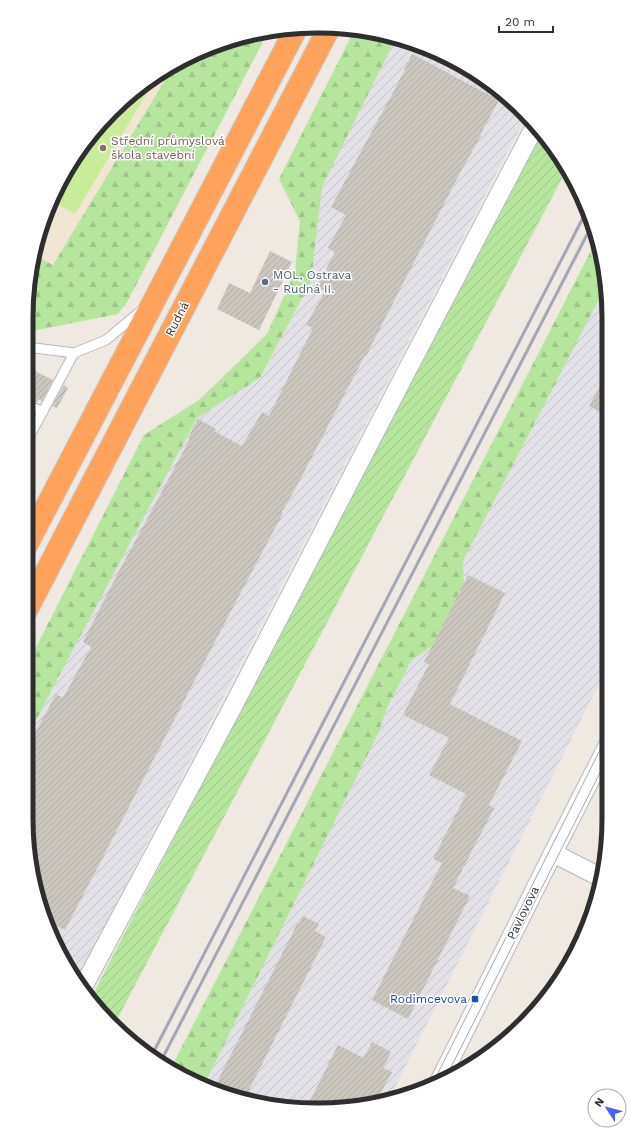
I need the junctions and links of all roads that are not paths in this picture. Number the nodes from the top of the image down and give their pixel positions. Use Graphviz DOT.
graph roads {
  1 [pos="326,33"];
  2 [pos="293,34"];
  3 [pos="532,131"];
  4 [pos="155,299"];
  5 [pos="33,348"];
  6 [pos="74,353"];
  7 [pos="33,407"];
  8 [pos="43,412"];
  9 [pos="33,430"];
  10 [pos="33,533"];
  11 [pos="33,598"];
  12 [pos="602,757"];
  13 [pos="552,853"];
  14 [pos="596,876"];
  15 [pos="85,983"];
  16 [pos="443,1074"];
  1 -- 11 [label="highway, Rudná"];
  2 -- 4 [label="highway"];
  3 -- 15 [label="street"];
  4 -- 6 [label="lane"];
  4 -- 10 [label="highway"];
  5 -- 6 [label="lane"];
  6 -- 8 [label="lane"];
  7 -- 8 [label="lane"];
  8 -- 9 [label="lane"];
  12 -- 13 [label="street, Pavlovova"];
  13 -- 14 [label="street"];
  13 -- 16 [label="street, Pavlovova"];
}
